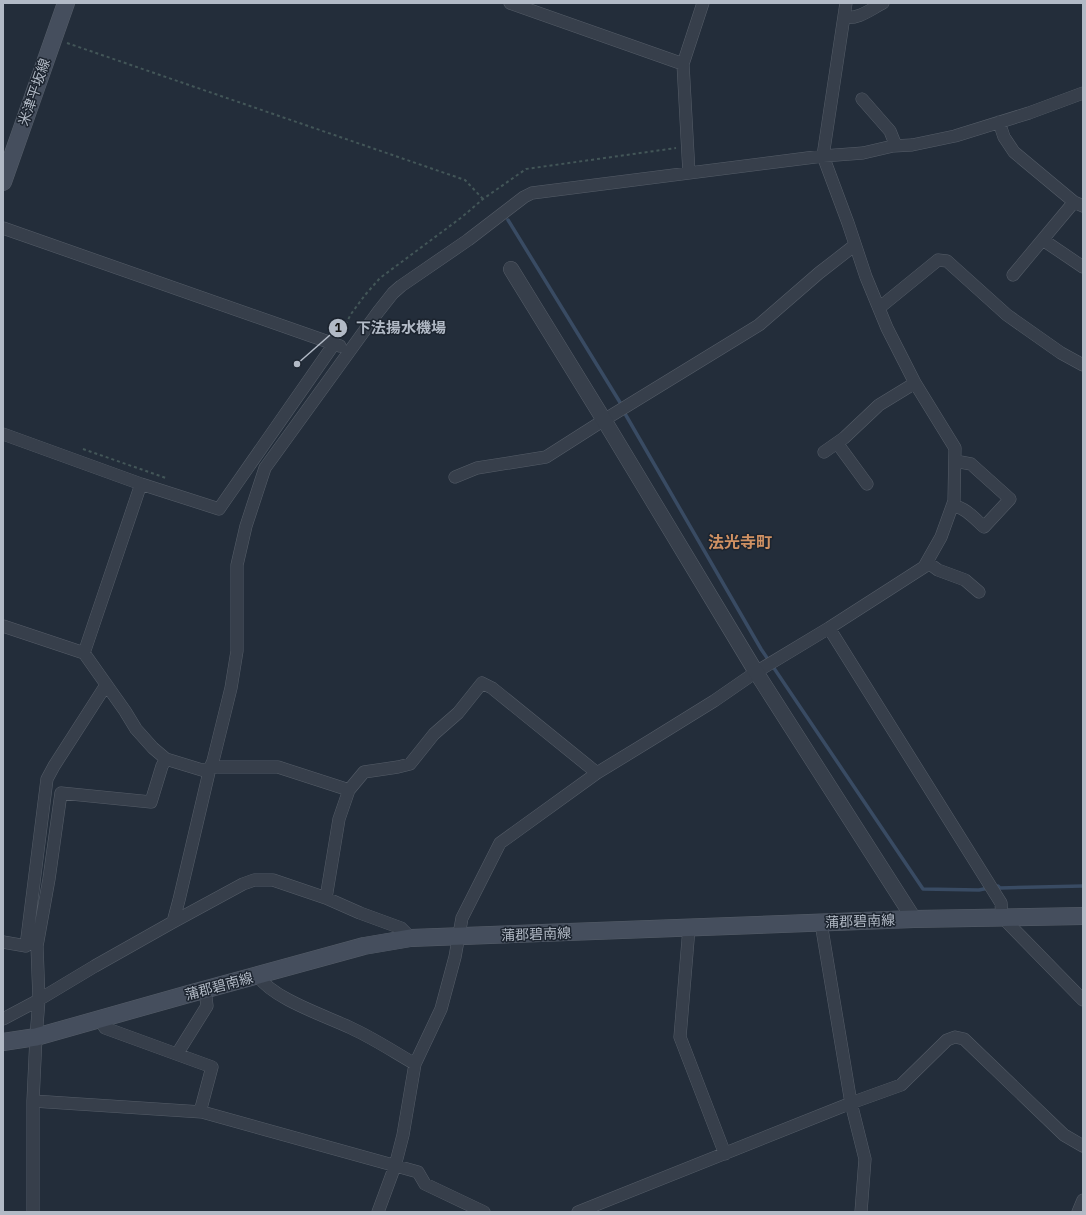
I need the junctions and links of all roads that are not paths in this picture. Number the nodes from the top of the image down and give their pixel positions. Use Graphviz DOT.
graph roads {
  1 [pos="66,3"];
  2 [pos="511,3"];
  3 [pos="703,3"];
  4 [pos="846,3"];
  5 [pos="883,3"];
  6 [pos="844,17"];
  7 [pos="683,64"];
  8 [pos="1083,93"];
  9 [pos="862,99"];
  10 [pos="999,122"];
  11 [pos="896,146"];
  12 [pos="823,156"];
  13 [pos="689,173"];
  14 [pos="3,182"];
  15 [pos="1079,204"];
  16 [pos="3,228"];
  17 [pos="1043,240"];
  18 [pos="855,245"];
  19 [pos="1083,268"];
  20 [pos="512,269"];
  21 [pos="1013,275"];
  22 [pos="878,308"];
  23 [pos="334,344"];
  24 [pos="351,350"];
  25 [pos="1083,365"];
  26 [pos="916,383"];
  27 [pos="604,420"];
  28 [pos="3,434"];
  29 [pos="837,443"];
  30 [pos="824,452"];
  31 [pos="955,461"];
  32 [pos="456,477"];
  33 [pos="141,484"];
  34 [pos="867,484"];
  35 [pos="953,506"];
  36 [pos="927,562"];
  37 [pos="979,592"];
  38 [pos="3,626"];
  39 [pos="829,628"];
  40 [pos="84,653"];
  41 [pos="756,672"];
  42 [pos="106,685"];
  43 [pos="166,759"];
  44 [pos="210,768"];
  45 [pos="597,774"];
  46 [pos="349,790"];
  47 [pos="326,898"];
  48 [pos="1083,916"];
  49 [pos="1002,917"];
  50 [pos="914,919"];
  51 [pos="173,922"];
  52 [pos="821,923"];
  53 [pos="689,928"];
  54 [pos="458,937"];
  55 [pos="411,938"];
  56 [pos="3,942"];
  57 [pos="258,976"];
  58 [pos="205,990"];
  59 [pos="1083,1000"];
  60 [pos="34,1002"];
  61 [pos="101,1018"];
  62 [pos="3,1019"];
  63 [pos="36,1037"];
  64 [pos="3,1042"];
  65 [pos="177,1054"];
  66 [pos="415,1064"];
  67 [pos="33,1101"];
  68 [pos="851,1103"];
  69 [pos="200,1112"];
  70 [pos="1083,1146"];
  71 [pos="725,1154"];
  72 [pos="395,1166"];
  73 [pos="1083,1200"];
  74 [pos="33,1212"];
  75 [pos="378,1212"];
  76 [pos="484,1212"];
  77 [pos="578,1212"];
  78 [pos="861,1212"];
  79 [pos="1078,1212"];
  1 -- 14 [label="main road, 米津平坂線"];
  2 -- 7 [label="street"];
  3 -- 7 [label="street"];
  4 -- 6 [label="street"];
  5 -- 6 [label="street"];
  6 -- 12 [label="street"];
  7 -- 13 [label="street"];
  8 -- 10 [label="street"];
  9 -- 11 [label="street"];
  10 -- 11 [label="street"];
  10 -- 15 [label="street"];
  11 -- 12 [label="street"];
  12 -- 13 [label="street"];
  12 -- 18 [label="street"];
  13 -- 24 [label="street"];
  15 -- 17 [label="street"];
  16 -- 23 [label="street"];
  17 -- 19 [label="street"];
  17 -- 21 [label="street"];
  18 -- 22 [label="street"];
  18 -- 27 [label="street"];
  20 -- 27 [label="street"];
  22 -- 25 [label="street"];
  22 -- 26 [label="street"];
  23 -- 24 [label="street"];
  23 -- 33 [label="street"];
  24 -- 44 [label="street"];
  26 -- 29 [label="street"];
  26 -- 31 [label="street"];
  27 -- 32 [label="street"];
  27 -- 41 [label="street"];
  28 -- 33 [label="street"];
  29 -- 30 [label="street"];
  29 -- 34 [label="street"];
  31 -- 35 [label="street"];
  31 -- 35 [label="street"];
  33 -- 40 [label="street"];
  35 -- 36 [label="street"];
  36 -- 37 [label="street"];
  36 -- 39 [label="street"];
  38 -- 40 [label="street"];
  39 -- 41 [label="street"];
  39 -- 49 [label="street"];
  40 -- 42 [label="street"];
  41 -- 45 [label="street"];
  41 -- 50 [label="street"];
  42 -- 43 [label="street"];
  42 -- 56 [label="street"];
  43 -- 44 [label="street"];
  43 -- 60 [label="street"];
  44 -- 46 [label="street"];
  44 -- 51 [label="street"];
  45 -- 46 [label="street"];
  45 -- 54 [label="street"];
  46 -- 47 [label="street"];
  47 -- 51 [label="street"];
  47 -- 55 [label="street"];
  48 -- 49 [label="main road, 蒲郡碧南線"];
  49 -- 50 [label="main road, 蒲郡碧南線"];
  49 -- 59 [label="street"];
  50 -- 52 [label="main road, 蒲郡碧南線"];
  51 -- 60 [label="street"];
  52 -- 53 [label="main road, 蒲郡碧南線"];
  52 -- 68 [label="street"];
  53 -- 54 [label="main road, 蒲郡碧南線"];
  53 -- 71 [label="street"];
  54 -- 55 [label="main road, 蒲郡碧南線"];
  54 -- 66 [label="street"];
  55 -- 57 [label="main road, 蒲郡碧南線"];
  57 -- 58 [label="main road, 蒲郡碧南線"];
  57 -- 66 [label="street"];
  58 -- 61 [label="main road, 蒲郡碧南線"];
  58 -- 65 [label="street"];
  60 -- 62 [label="street"];
  60 -- 63 [label="street"];
  61 -- 63 [label="main road, 蒲郡碧南線"];
  61 -- 65 [label="street"];
  63 -- 64 [label="main road, 蒲郡碧南線"];
  63 -- 67 [label="street"];
  65 -- 69 [label="street"];
  66 -- 72 [label="street"];
  67 -- 69 [label="street"];
  67 -- 74 [label="street"];
  68 -- 70 [label="street"];
  68 -- 71 [label="street"];
  68 -- 78 [label="street"];
  69 -- 72 [label="street"];
  71 -- 77 [label="street"];
  72 -- 75 [label="street"];
  72 -- 76 [label="street"];
  73 -- 79 [label="street"];
}
